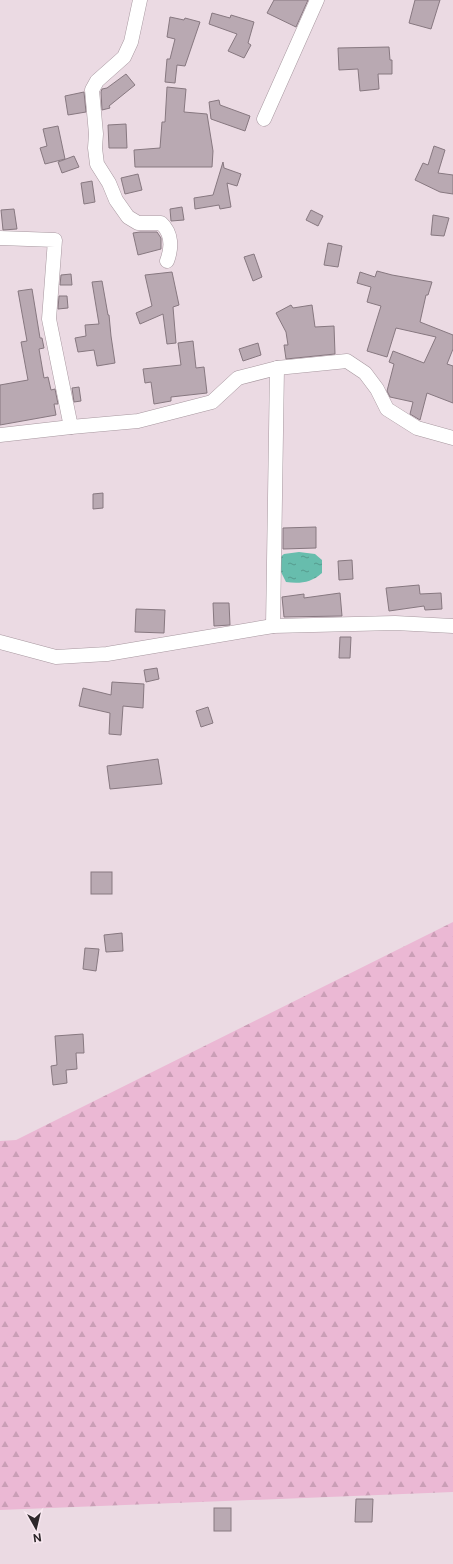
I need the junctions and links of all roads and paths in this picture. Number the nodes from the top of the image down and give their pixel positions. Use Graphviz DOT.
graph roads {
  1 [pos="140,0"];
  2 [pos="317,0"];
  3 [pos="264,119"];
  4 [pos="0,238"];
  5 [pos="167,261"];
  6 [pos="277,368"];
  7 [pos="71,427"];
  8 [pos="0,435"];
  9 [pos="453,438"];
  10 [pos="273,626"];
  11 [pos="453,626"];
  12 [pos="0,642"];
  1 -- 5 [label="street"];
  2 -- 3 [label="street"];
  4 -- 7 [label="street"];
  6 -- 7 [label="street"];
  6 -- 9 [label="street"];
  6 -- 10 [label="street"];
  7 -- 8 [label="street"];
  10 -- 11 [label="street"];
  10 -- 12 [label="street"];
}
